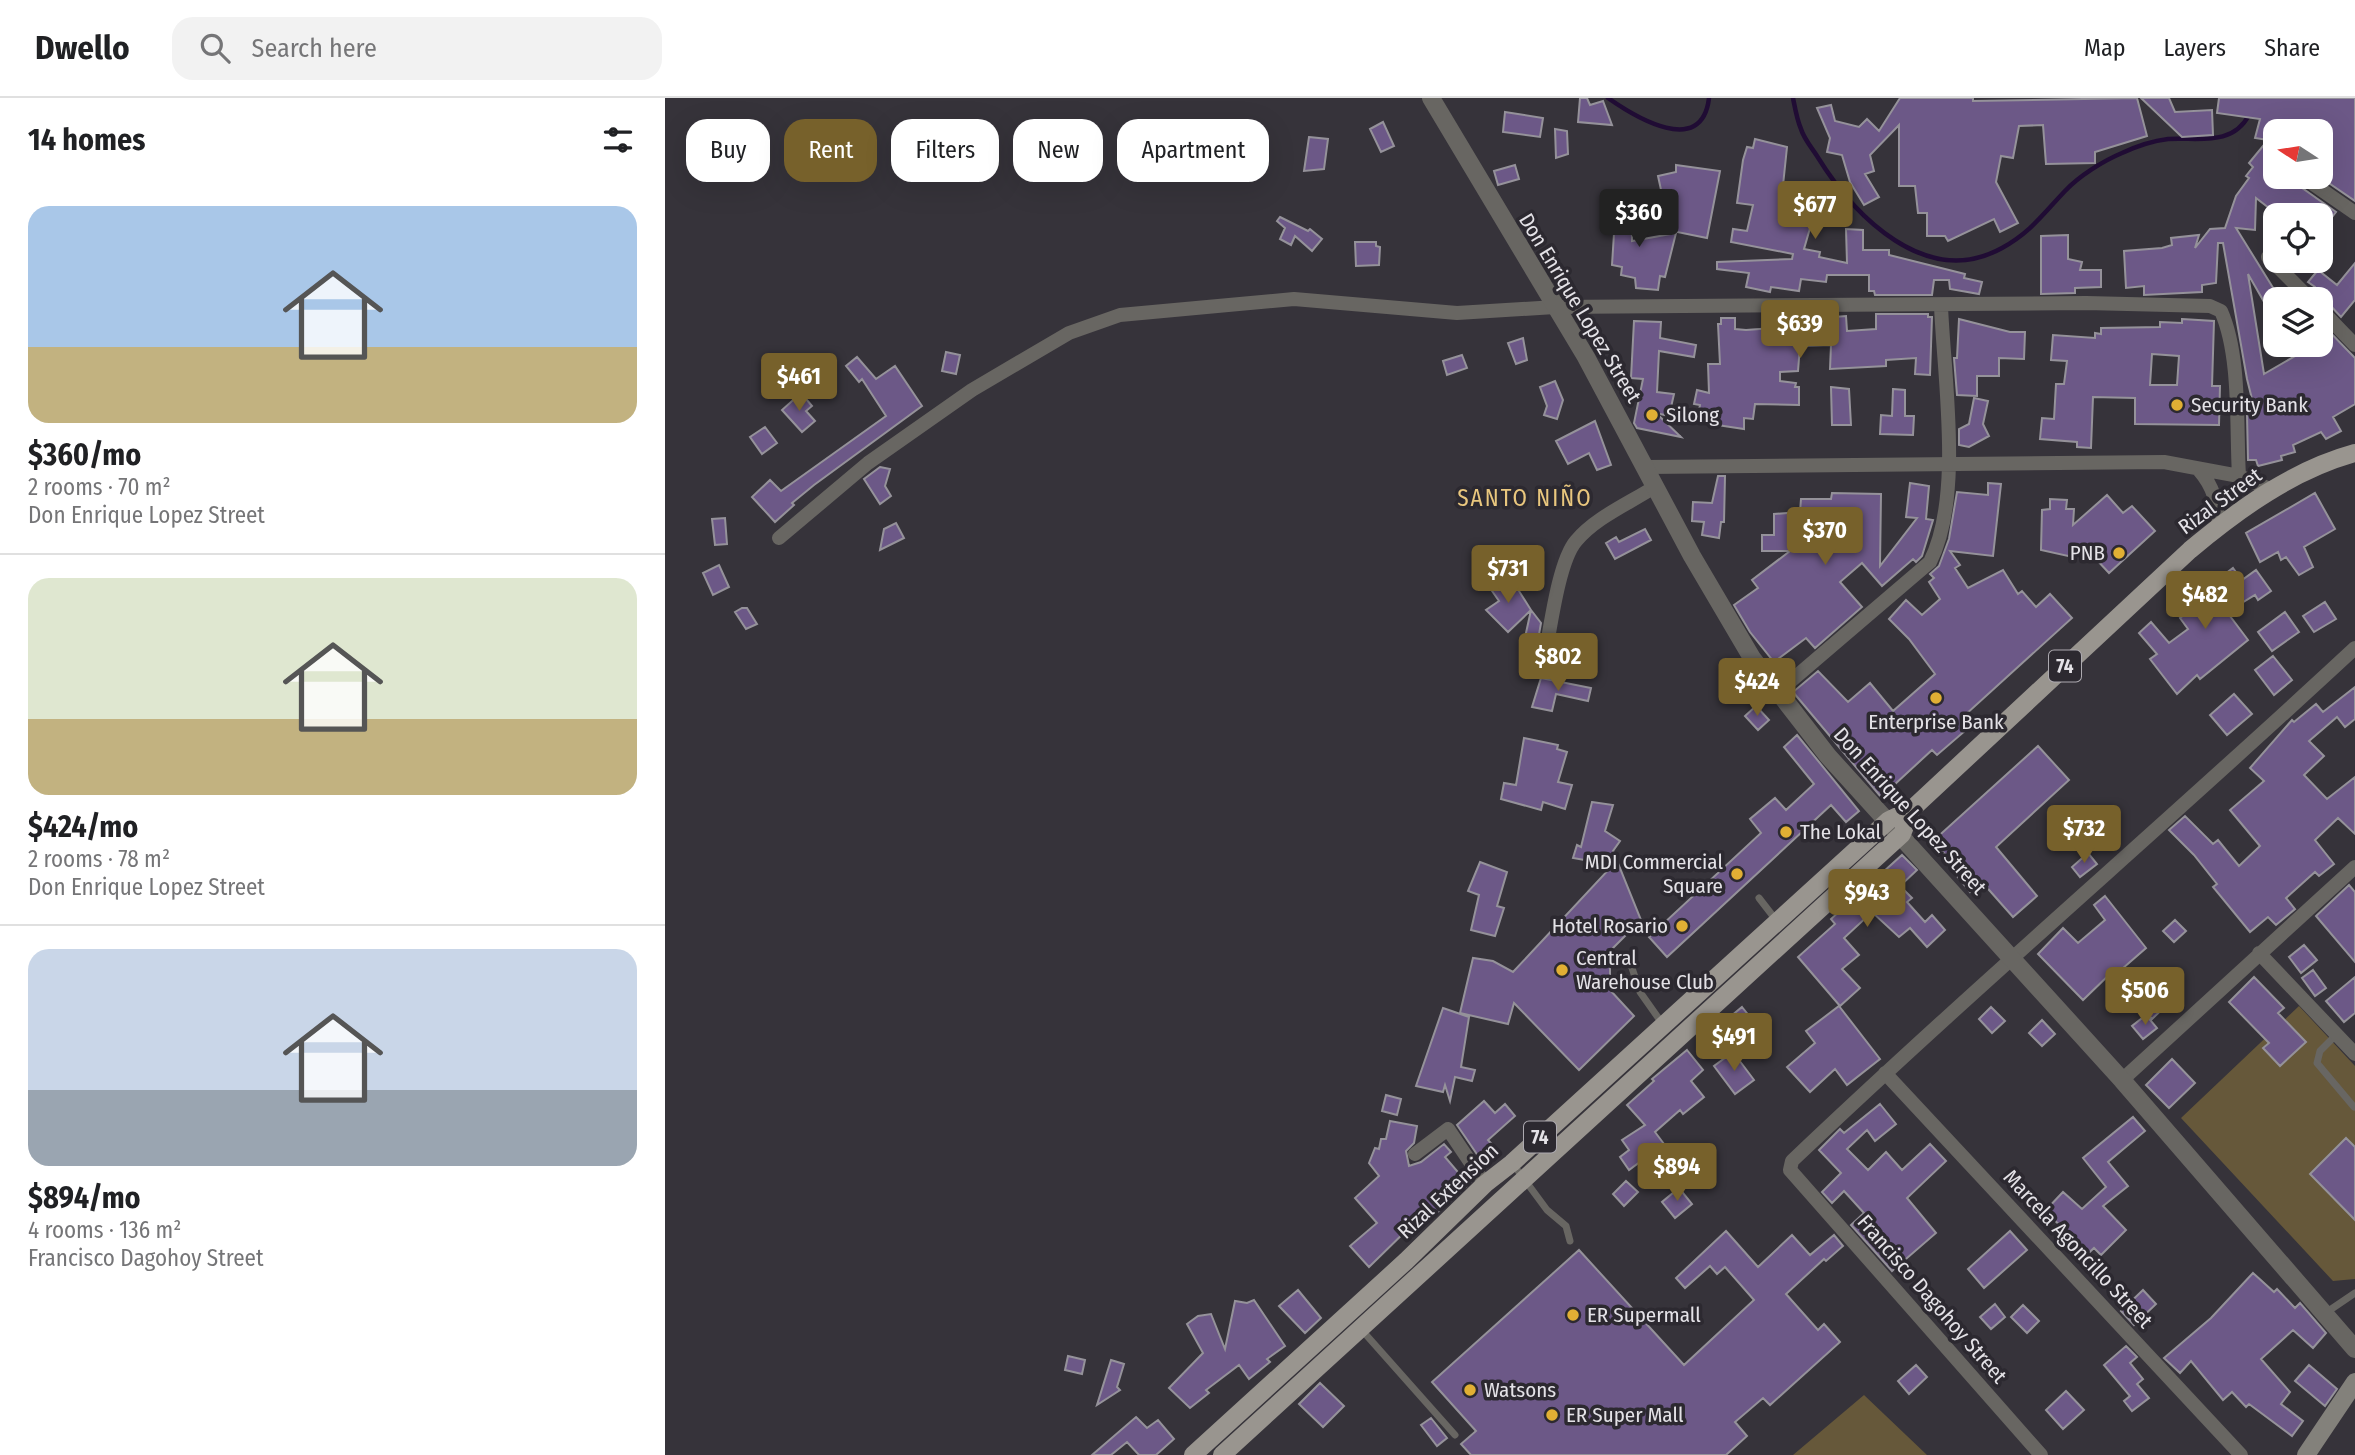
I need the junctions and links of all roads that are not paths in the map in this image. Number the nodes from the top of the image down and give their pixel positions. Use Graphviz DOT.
graph roads {
  1 [pos="1430,98"];
  2 [pos="2320,189"];
  3 [pos="2355,213"];
  4 [pos="2285,273"];
  5 [pos="2298,287"];
  6 [pos="1941,306"];
  7 [pos="1555,307"];
  8 [pos="2333,322"];
  9 [pos="2355,345"];
  10 [pos="2355,453"];
  11 [pos="1948,463"];
  12 [pos="1646,467"];
  13 [pos="2199,470"];
  14 [pos="2239,476"];
  15 [pos="1656,486"];
  16 [pos="2271,490"];
  17 [pos="2219,525"];
  18 [pos="779,538"];
  19 [pos="2355,648"];
  20 [pos="1544,661"];
  21 [pos="1778,692"];
  22 [pos="1912,809"];
  23 [pos="1889,820"];
  24 [pos="1902,834"];
  25 [pos="2355,867"];
  26 [pos="1759,898"];
  27 [pos="1777,921"];
  28 [pos="2259,953"];
  29 [pos="2014,960"];
  30 [pos="1631,965"];
  31 [pos="1680,1009"];
  32 [pos="1663,1024"];
  33 [pos="1692,1025"];
  34 [pos="2336,1035"];
  35 [pos="1675,1040"];
  36 [pos="2355,1054"];
  37 [pos="1885,1073"];
  38 [pos="2122,1080"];
  39 [pos="2354,1107"];
  40 [pos="1415,1154"];
  41 [pos="1512,1163"];
  42 [pos="1524,1178"];
  43 [pos="1485,1184"];
  44 [pos="1570,1241"];
  45 [pos="2355,1293"];
  46 [pos="1349,1313"];
  47 [pos="2323,1314"];
  48 [pos="1361,1328"];
  49 [pos="2355,1349"];
  50 [pos="2355,1382"];
  51 [pos="1455,1435"];
  52 [pos="1193,1455"];
  53 [pos="1222,1455"];
  54 [pos="2041,1455"];
  55 [pos="2241,1455"];
  56 [pos="2306,1455"];
  1 -- 7 [label="street, Don Enrique Lopez Street"];
  2 -- 3 [label="street"];
  4 -- 5 [label="street"];
  6 -- 7 [label="street"];
  6 -- 11 [label="street"];
  6 -- 14 [label="street"];
  7 -- 12 [label="street, Don Enrique Lopez Street"];
  7 -- 18 [label="street"];
  8 -- 9 [label="street"];
  10 -- 16 [label="main road, Rizal Street / 74"];
  11 -- 12 [label="street"];
  11 -- 13 [label="street"];
  11 -- 21 [label="street"];
  12 -- 15 [label="street, Don Enrique Lopez Street"];
  13 -- 14 [label="street"];
  13 -- 17 [label="street"];
  14 -- 16 [label="street"];
  15 -- 20 [label="street"];
  15 -- 21 [label="street, Don Enrique Lopez Street"];
  16 -- 17 [label="main road, Rizal Street / 74"];
  17 -- 22 [label="main road, Rizal Street / 74"];
  19 -- 29 [label="street"];
  21 -- 23 [label="street, Don Enrique Lopez Street"];
  22 -- 23 [label="main road, Rizal Street / 74"];
  22 -- 24 [label="main road, Rizal Street / 74"];
  23 -- 24 [label="street, Don Enrique Lopez Street"];
  23 -- 27 [label="main road, Rizal Extension / 74"];
  24 -- 29 [label="street, Don Enrique Lopez Street"];
  24 -- 33 [label="main road, Rizal Extension / 74"];
  25 -- 28 [label="street"];
  26 -- 27 [label="lane"];
  27 -- 31 [label="main road, Rizal Extension / 74"];
  28 -- 34 [label="street"];
  28 -- 38 [label="street"];
  29 -- 37 [label="street"];
  29 -- 38 [label="street, Don Enrique Lopez Street"];
  30 -- 32 [label="lane"];
  31 -- 32 [label="main road, Rizal Extension / 74"];
  31 -- 33 [label="lane"];
  32 -- 35 [label="lane"];
  32 -- 41 [label="main road, Rizal Extension / 74"];
  33 -- 35 [label="main road, Rizal Extension / 74"];
  34 -- 36 [label="street"];
  34 -- 39 [label="lane"];
  35 -- 42 [label="main road, Rizal Extension / 74"];
  37 -- 54 [label="street, Francisco Dagohoy Street"];
  37 -- 55 [label="street, Marcela Agoncillo Street"];
  38 -- 47 [label="street, Don Enrique Lopez Street"];
  40 -- 43 [label="street"];
  41 -- 42 [label="lane"];
  41 -- 43 [label="main road, Rizal Extension / 74"];
  42 -- 44 [label="lane"];
  42 -- 48 [label="main road, Rizal Extension / 74"];
  43 -- 46 [label="main road, Rizal Extension / 74"];
  45 -- 47 [label="lane"];
  46 -- 48 [label="lane"];
  46 -- 52 [label="main road, Rizal Extension / 74"];
  47 -- 49 [label="street, Don Enrique Lopez Street"];
  48 -- 51 [label="lane"];
  48 -- 53 [label="main road, Rizal Extension / 74"];
  50 -- 56 [label="main road"];
}
